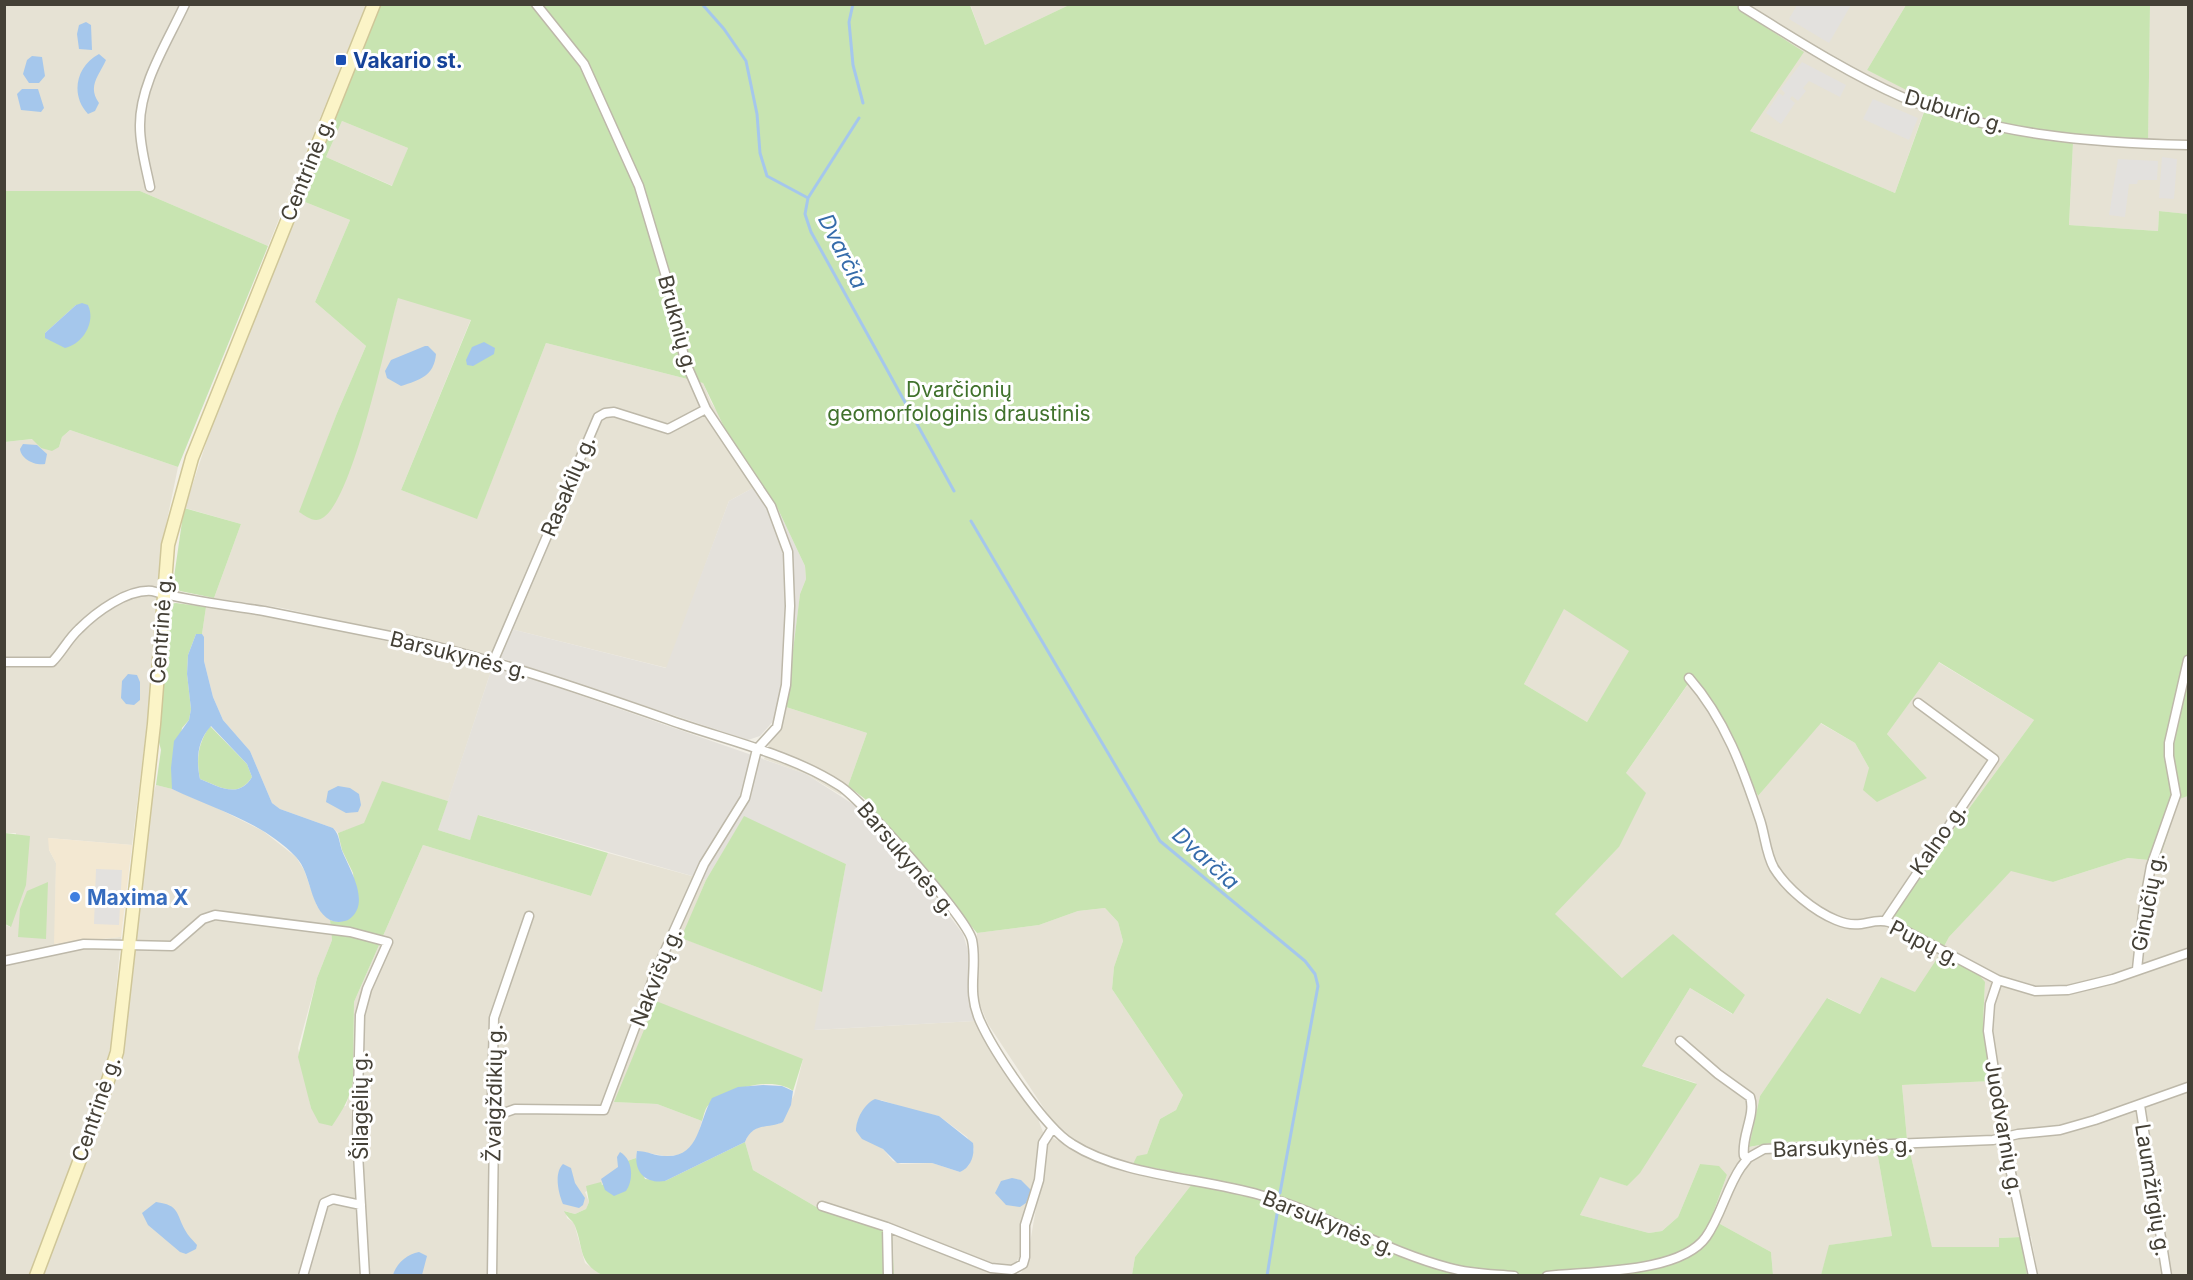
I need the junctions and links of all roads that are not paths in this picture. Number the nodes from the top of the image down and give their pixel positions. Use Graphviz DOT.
graph roads {
  1 [pos="185,4"];
  2 [pos="375,4"];
  3 [pos="536,4"];
  4 [pos="1743,7"];
  5 [pos="2188,145"];
  6 [pos="150,187"];
  7 [pos="706,409"];
  8 [pos="163,594"];
  9 [pos="2188,660"];
  10 [pos="4,662"];
  11 [pos="493,662"];
  12 [pos="1689,678"];
  13 [pos="1918,703"];
  14 [pos="757,749"];
  15 [pos="530,916"];
  16 [pos="1885,921"];
  17 [pos="129,943"];
  18 [pos="2188,953"];
  19 [pos="4,961"];
  20 [pos="2137,969"];
  21 [pos="1998,980"];
  22 [pos="1680,1041"];
  23 [pos="2188,1087"];
  24 [pos="2140,1105"];
  25 [pos="498,1115"];
  26 [pos="1052,1129"];
  27 [pos="2006,1138"];
  28 [pos="1748,1158"];
  29 [pos="361,1205"];
  30 [pos="822,1206"];
  31 [pos="887,1227"];
  32 [pos="36,1275"];
  33 [pos="303,1275"];
  34 [pos="365,1275"];
  35 [pos="492,1275"];
  36 [pos="888,1275"];
  37 [pos="1514,1275"];
  38 [pos="1547,1275"];
  39 [pos="2033,1275"];
  40 [pos="2167,1275"];
  1 -- 6 [label="street"];
  2 -- 8 [label="main road, Centrinė g."];
  3 -- 7 [label="street, Bruknių g."];
  4 -- 5 [label="street, Duburio g."];
  7 -- 11 [label="street, Rasakilų g."];
  7 -- 14 [label="street, Bruknių g."];
  8 -- 10 [label="street, Barsukynės g."];
  8 -- 11 [label="street, Barsukynės g."];
  8 -- 17 [label="main road, Centrinė g."];
  9 -- 20 [label="street, Ginučių g."];
  11 -- 14 [label="street, Barsukynės g."];
  12 -- 16 [label="street, Pupų g."];
  13 -- 16 [label="street, Kalno g."];
  14 -- 25 [label="street, Nakvišų g."];
  14 -- 26 [label="street, Barsukynės g."];
  15 -- 25 [label="street, Žvaigždikių g."];
  16 -- 21 [label="street, Pupų g."];
  17 -- 19 [label="street"];
  17 -- 29 [label="street, Šilagėlių g."];
  17 -- 32 [label="main road, Centrinė g."];
  18 -- 20 [label="street, Pupų g."];
  20 -- 21 [label="street, Pupų g."];
  21 -- 27 [label="street, Juodvarnių g."];
  22 -- 28 [label="street"];
  23 -- 24 [label="street, Barsukynės g."];
  24 -- 27 [label="street, Barsukynės g."];
  24 -- 40 [label="street, Laumžirgių g."];
  25 -- 35 [label="street, Žvaigždikių g."];
  26 -- 31 [label="street"];
  26 -- 37 [label="street, Barsukynės g."];
  27 -- 28 [label="street, Barsukynės g."];
  27 -- 39 [label="street, Juodvarnių g."];
  28 -- 38 [label="street, Barsukynės g."];
  29 -- 33 [label="street"];
  29 -- 34 [label="street, Šilagėlių g."];
  30 -- 31 [label="street"];
  31 -- 36 [label="street"];
}
